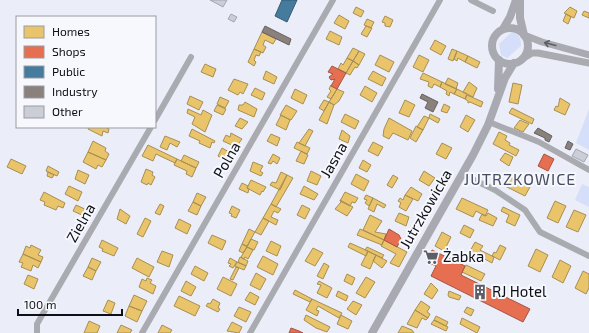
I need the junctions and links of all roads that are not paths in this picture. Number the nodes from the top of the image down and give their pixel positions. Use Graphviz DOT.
graph roads {
  1 [pos="333,0"];
  2 [pos="440,0"];
  3 [pos="471,0"];
  4 [pos="516,0"];
  5 [pos="520,0"];
  6 [pos="493,11"];
  7 [pos="503,30"];
  8 [pos="524,35"];
  9 [pos="589,55"];
  10 [pos="192,57"];
  11 [pos="522,59"];
  12 [pos="499,60"];
  13 [pos="514,63"];
  14 [pos="589,63"];
  15 [pos="497,96"];
  16 [pos="156,118"];
  17 [pos="489,122"];
  18 [pos="150,128"];
  19 [pos="589,170"];
  20 [pos="462,174"];
  21 [pos="589,256"];
  22 [pos="37,333"];
  23 [pos="142,333"];
  24 [pos="250,333"];
  25 [pos="372,333"];
  1 -- 23 [label="street, Polna"];
  2 -- 24 [label="street, Jasna"];
  3 -- 6 [label="street"];
  4 -- 7 [label="main road"];
  5 -- 8 [label="main road"];
  7 -- 8 [label="main road"];
  7 -- 12 [label="main road"];
  9 -- 8 [label="street, one-way"];
  8 -- 11 [label="main road"];
  10 -- 16 [label="street"];
  11 -- 13 [label="main road"];
  11 -- 14 [label="street"];
  12 -- 13 [label="main road"];
  12 -- 15 [label="main road, Jutrzkowicka"];
  13 -- 15 [label="main road, Jutrzkowicka"];
  15 -- 17 [label="main road, Jutrzkowicka"];
  17 -- 19 [label="street"];
  17 -- 20 [label="main road, Jutrzkowicka"];
  18 -- 22 [label="street, Zielna"];
  20 -- 21 [label="street"];
  20 -- 25 [label="main road, Jutrzkowicka"];
}
